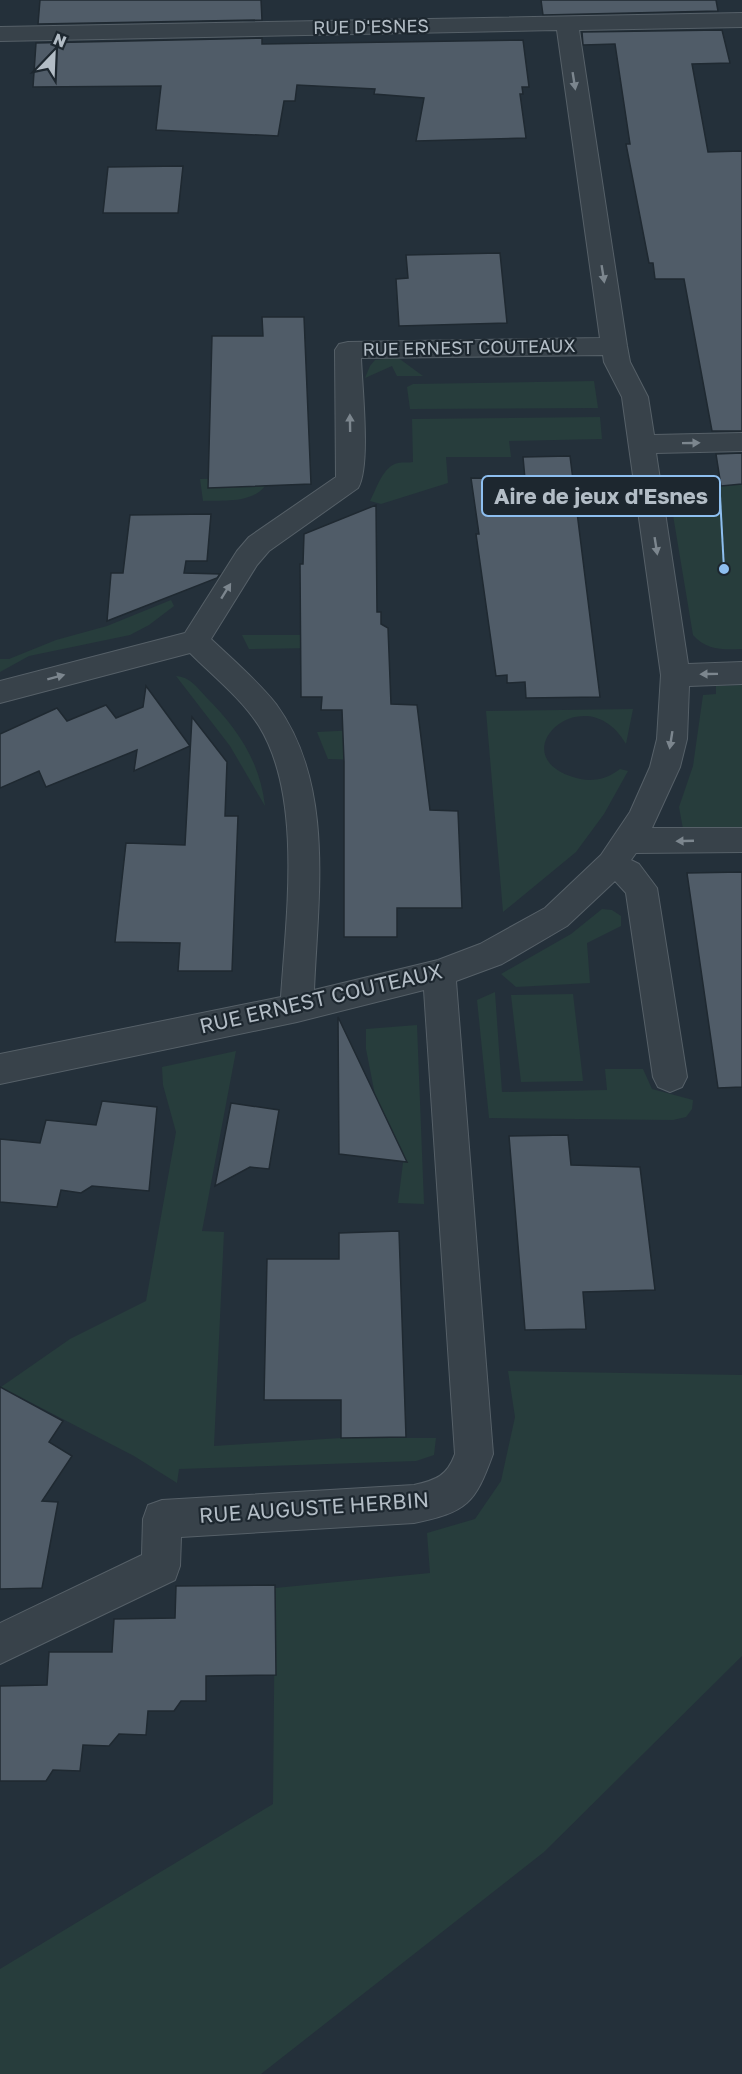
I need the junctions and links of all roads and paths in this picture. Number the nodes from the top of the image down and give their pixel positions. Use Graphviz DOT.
graph roads {
  1 [pos="664,11"];
  2 [pos="742,20"];
  3 [pos="567,23"];
  4 [pos="0,34"];
  5 [pos="614,346"];
  6 [pos="742,442"];
  7 [pos="641,444"];
  8 [pos="195,641"];
  9 [pos="742,673"];
  10 [pos="675,675"];
  11 [pos="0,692"];
  12 [pos="742,840"];
  13 [pos="620,852"];
  14 [pos="439,974"];
  15 [pos="297,1008"];
  16 [pos="0,1069"];
  17 [pos="669,1077"];
  18 [pos="0,1644"];
  1 -- 2 [label="street, RUE D'ESNES"];
  1 -- 3 [label="street, RUE D'ESNES"];
  3 -- 4 [label="street, RUE D'ESNES"];
  3 -- 5 [label="street, RUE ERNEST COUTEAUX, one-way"];
  5 -- 7 [label="street, RUE ERNEST COUTEAUX"];
  8 -- 5 [label="street, RUE ERNEST COUTEAUX, one-way"];
  7 -- 6 [label="street, one-way"];
  7 -- 10 [label="street, RUE ERNEST COUTEAUX, one-way"];
  11 -- 8 [label="street, one-way"];
  8 -- 15 [label="street"];
  9 -- 10 [label="street, one-way"];
  10 -- 13 [label="street, RUE ERNEST COUTEAUX, one-way"];
  12 -- 13 [label="street, one-way"];
  13 -- 14 [label="street, RUE ERNEST COUTEAUX"];
  13 -- 17 [label="street"];
  14 -- 15 [label="street, RUE ERNEST COUTEAUX"];
  14 -- 18 [label="street, RUE AUGUSTE HERBIN"];
  15 -- 16 [label="street, RUE ERNEST COUTEAUX"];
}
